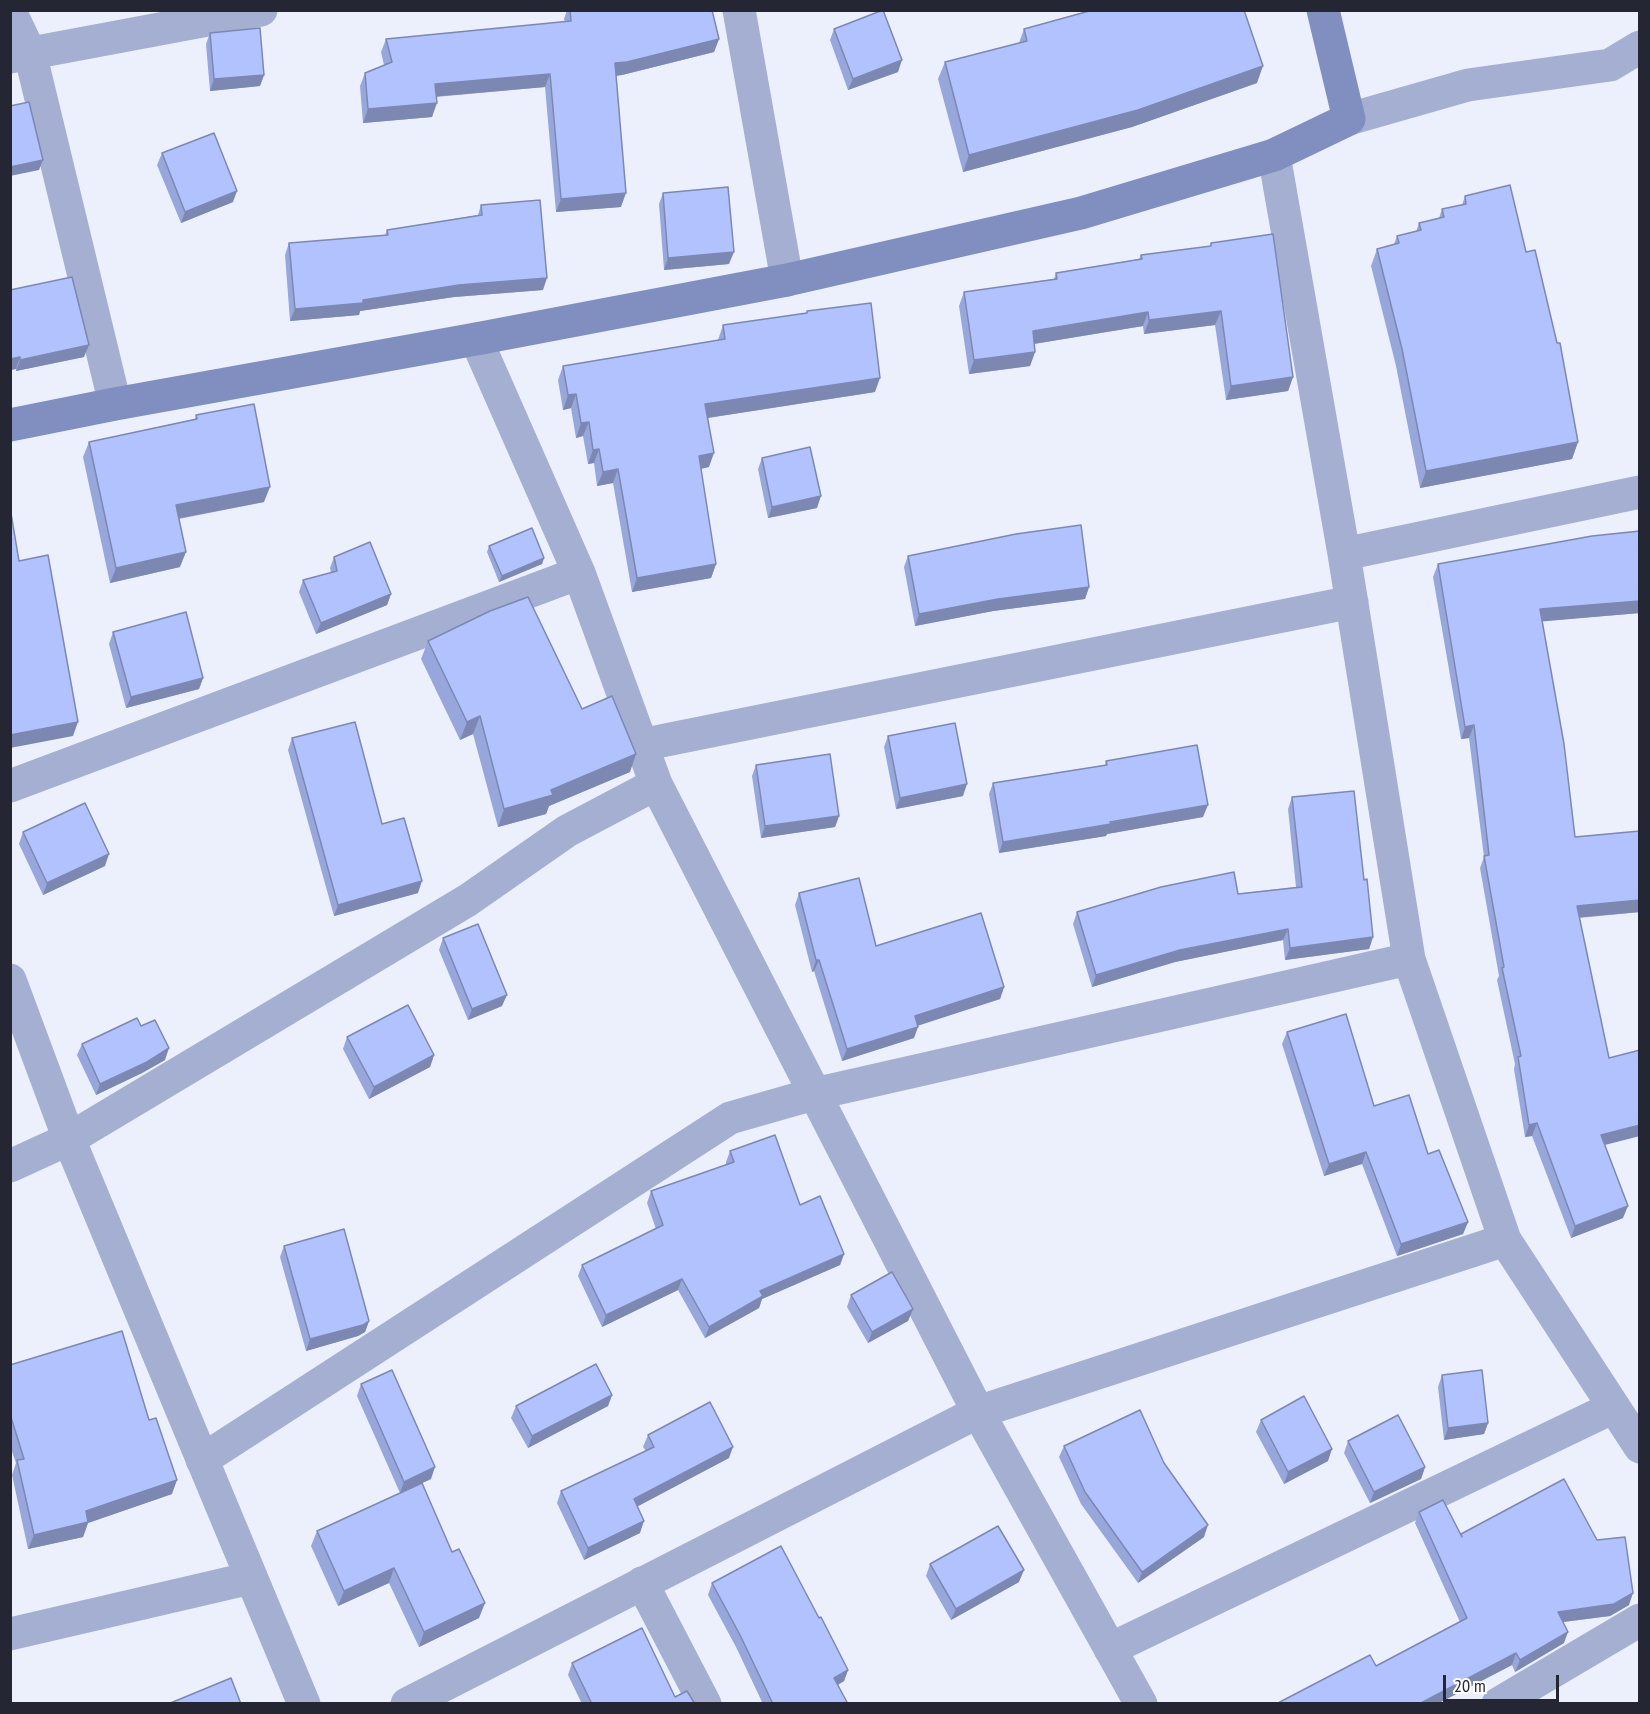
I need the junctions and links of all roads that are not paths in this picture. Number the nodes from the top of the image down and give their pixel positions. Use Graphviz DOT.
graph roads {
  1 [pos="261,10"];
  2 [pos="739,10"];
  3 [pos="1323,10"];
  4 [pos="10,11"];
  5 [pos="1640,47"];
  6 [pos="20,55"];
  7 [pos="1625,69"];
  8 [pos="1348,119"];
  9 [pos="1274,155"];
  10 [pos="787,280"];
  11 [pos="476,339"];
  12 [pos="114,404"];
  13 [pos="10,426"];
  14 [pos="1640,492"];
  15 [pos="1344,554"];
  16 [pos="579,573"];
  17 [pos="1352,602"];
  18 [pos="641,745"];
  19 [pos="656,784"];
  20 [pos="10,786"];
  21 [pos="1409,959"];
  22 [pos="10,980"];
  23 [pos="814,1094"];
  24 [pos="69,1139"];
  25 [pos="10,1166"];
  26 [pos="1505,1240"];
  27 [pos="1614,1407"];
  28 [pos="978,1412"];
  29 [pos="1640,1447"];
  30 [pos="202,1460"];
  31 [pos="251,1578"];
  32 [pos="642,1583"];
  33 [pos="1640,1620"];
  34 [pos="10,1634"];
  35 [pos="1110,1649"];
  36 [pos="303,1704"];
  37 [pos="407,1704"];
  38 [pos="705,1704"];
  39 [pos="1141,1704"];
  40 [pos="1498,1704"];
  1 -- 6 [label="street"];
  2 -- 10 [label="street"];
  3 -- 8 [label="street"];
  4 -- 6 [label="street"];
  5 -- 7 [label="street"];
  6 -- 12 [label="street"];
  7 -- 8 [label="street"];
  8 -- 9 [label="street"];
  9 -- 10 [label="street"];
  9 -- 15 [label="street"];
  10 -- 11 [label="street"];
  11 -- 12 [label="street"];
  11 -- 16 [label="street"];
  12 -- 13 [label="street"];
  14 -- 15 [label="street"];
  15 -- 17 [label="street"];
  16 -- 18 [label="street"];
  16 -- 20 [label="street"];
  17 -- 18 [label="street"];
  17 -- 21 [label="street"];
  18 -- 19 [label="street"];
  19 -- 23 [label="street"];
  19 -- 24 [label="street"];
  21 -- 23 [label="street"];
  21 -- 26 [label="street"];
  22 -- 24 [label="street"];
  23 -- 28 [label="street"];
  23 -- 30 [label="street"];
  24 -- 25 [label="street"];
  24 -- 30 [label="street"];
  26 -- 27 [label="street"];
  26 -- 28 [label="street"];
  27 -- 29 [label="street"];
  27 -- 35 [label="street"];
  28 -- 32 [label="street"];
  28 -- 35 [label="street"];
  30 -- 31 [label="street"];
  31 -- 34 [label="street"];
  31 -- 36 [label="street"];
  32 -- 37 [label="street"];
  32 -- 38 [label="street"];
  33 -- 40 [label="street"];
  35 -- 39 [label="street"];
}
